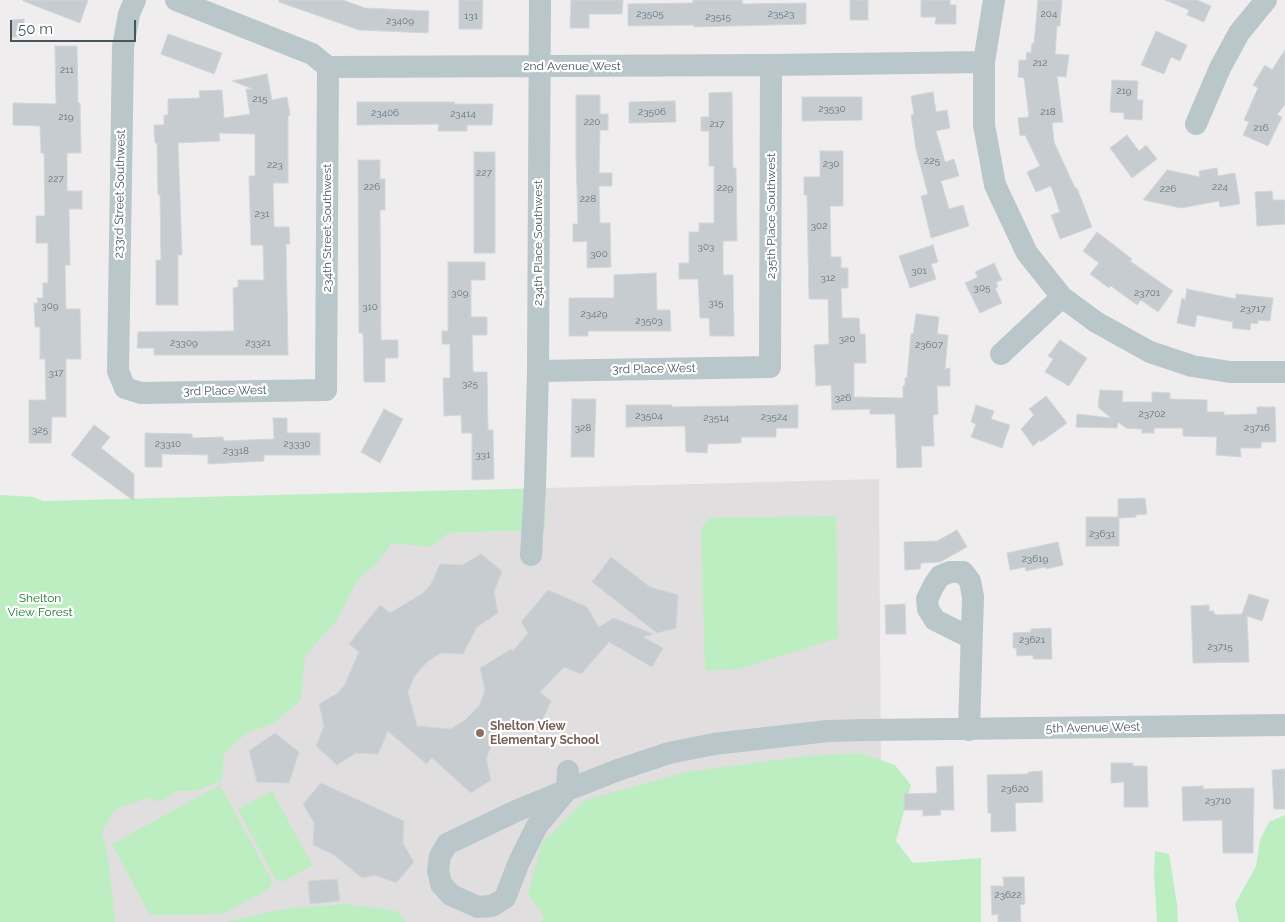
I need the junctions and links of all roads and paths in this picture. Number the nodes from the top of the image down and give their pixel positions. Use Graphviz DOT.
graph roads {
  1 [pos="135,0"];
  2 [pos="176,0"];
  3 [pos="540,0"];
  4 [pos="994,0"];
  5 [pos="1266,0"];
  6 [pos="984,62"];
  7 [pos="771,65"];
  8 [pos="540,66"];
  9 [pos="328,67"];
  10 [pos="1196,124"];
  11 [pos="1062,297"];
  12 [pos="1001,354"];
  13 [pos="770,367"];
  14 [pos="538,371"];
  15 [pos="1285,372"];
  16 [pos="125,388"];
  17 [pos="326,390"];
  18 [pos="531,555"];
  19 [pos="971,638"];
  20 [pos="1285,725"];
  21 [pos="969,730"];
  22 [pos="567,780"];
  1 -- 16 [label="street, 233rd Street Southwest"];
  2 -- 9 [label="street"];
  3 -- 8 [label="street, 234th Place Southwest"];
  4 -- 6 [label="street"];
  5 -- 10 [label="street"];
  6 -- 7 [label="street, 2nd Avenue West"];
  6 -- 11 [label="street"];
  7 -- 8 [label="street, 2nd Avenue West"];
  7 -- 13 [label="street, 235th Place Southwest"];
  8 -- 9 [label="street, 2nd Avenue West"];
  8 -- 14 [label="street, 234th Place Southwest"];
  9 -- 17 [label="street, 234th Street Southwest"];
  11 -- 12 [label="street"];
  11 -- 15 [label="street"];
  13 -- 14 [label="street, 3rd Place West"];
  14 -- 18 [label="street, 234th Place Southwest"];
  16 -- 17 [label="street, 3rd Place West"];
  19 -- 21 [label="street"];
  20 -- 21 [label="street, 5th Avenue West"];
  21 -- 22 [label="street, 5th Avenue West"];
  22 -- 22 [label="street, 5th Avenue West"];
}
